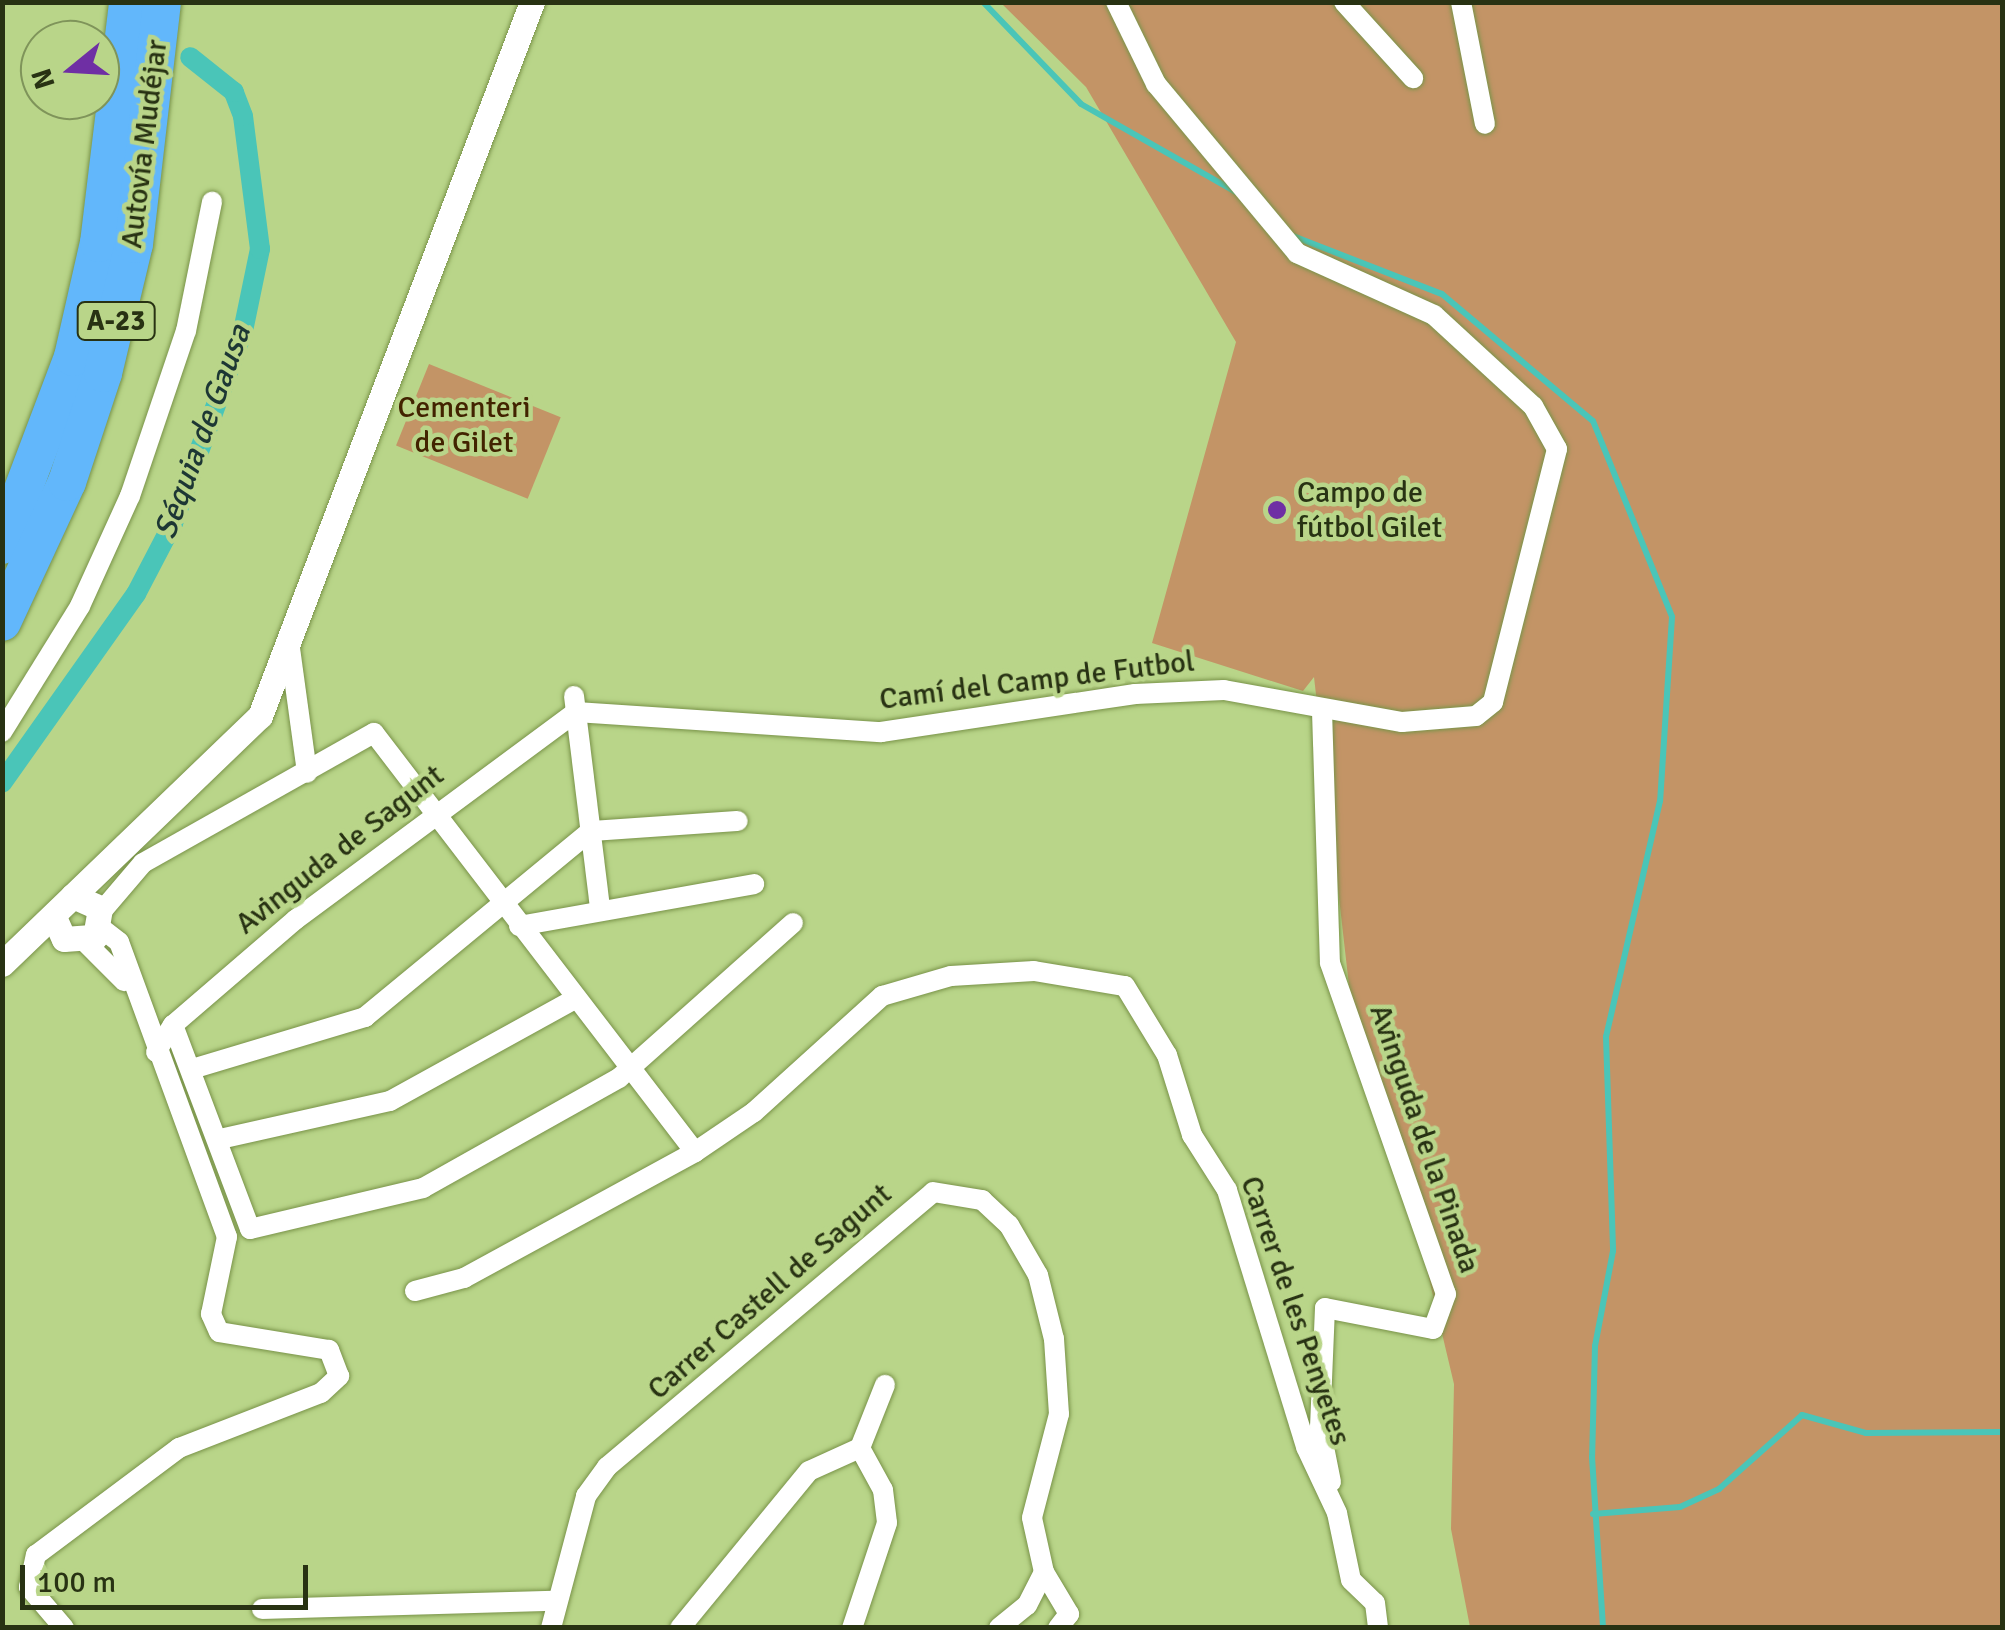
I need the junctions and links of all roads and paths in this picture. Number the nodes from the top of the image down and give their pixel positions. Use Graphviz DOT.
graph roads {
  1 [pos="128,2"];
  2 [pos="162,2"];
  3 [pos="532,2"];
  4 [pos="1116,2"];
  5 [pos="1344,2"];
  6 [pos="1461,2"];
  7 [pos="1413,78"];
  8 [pos="1485,124"];
  9 [pos="212,202"];
  10 [pos="2,544"];
  11 [pos="2,622"];
  12 [pos="289,641"];
  13 [pos="575,704"];
  14 [pos="1322,712"];
  15 [pos="2,732"];
  16 [pos="306,773"];
  17 [pos="436,813"];
  18 [pos="738,820"];
  19 [pos="591,831"];
  20 [pos="138,840"];
  21 [pos="754,884"];
  22 [pos="500,898"];
  23 [pos="600,910"];
  24 [pos="792,923"];
  25 [pos="85,924"];
  26 [pos="519,926"];
  27 [pos="2,967"];
  28 [pos="571,1001"];
  29 [pos="173,1025"];
  30 [pos="156,1052"];
  31 [pos="192,1068"];
  32 [pos="628,1070"];
  33 [pos="220,1139"];
  34 [pos="695,1152"];
  35 [pos="415,1291"];
  36 [pos="885,1385"];
  37 [pos="860,1448"];
  38 [pos="1337,1513"];
  39 [pos="1044,1572"];
  40 [pos="554,1602"];
  41 [pos="262,1608"];
  42 [pos="64,1628"];
  43 [pos="551,1628"];
  44 [pos="680,1628"];
  45 [pos="852,1628"];
  46 [pos="999,1628"];
  47 [pos="1058,1628"];
  48 [pos="1378,1628"];
  1 -- 10 [label="highway, Autovía Mudéjar / A-23"];
  2 -- 11 [label="highway, Autovía Mudéjar / A-23"];
  3 -- 12 [label="street"];
  4 -- 14 [label="street, Camí del Camp de Futbol"];
  5 -- 7 [label="street"];
  6 -- 8 [label="street"];
  9 -- 15 [label="street"];
  12 -- 16 [label="street"];
  12 -- 20 [label="street"];
  13 -- 14 [label="street, Camí del Camp de Futbol"];
  13 -- 17 [label="street, Avinguda de Sagunt"];
  13 -- 19 [label="street"];
  14 -- 38 [label="street, Avinguda de la Pinada"];
  16 -- 17 [label="street"];
  16 -- 25 [label="street"];
  17 -- 22 [label="street"];
  17 -- 29 [label="street, Avinguda de Sagunt"];
  18 -- 19 [label="street"];
  19 -- 22 [label="street"];
  19 -- 23 [label="street"];
  20 -- 25 [label="street"];
  20 -- 25 [label="street"];
  21 -- 23 [label="street"];
  22 -- 26 [label="street"];
  22 -- 31 [label="street"];
  23 -- 26 [label="street"];
  24 -- 32 [label="street"];
  25 -- 27 [label="street"];
  25 -- 30 [label="street"];
  26 -- 28 [label="street"];
  28 -- 32 [label="street"];
  28 -- 33 [label="street"];
  29 -- 30 [label="street, Avinguda de Sagunt"];
  29 -- 31 [label="street"];
  30 -- 42 [label="street"];
  31 -- 33 [label="street"];
  32 -- 33 [label="street"];
  32 -- 34 [label="street"];
  34 -- 35 [label="street, Carrer de les Penyetes"];
  34 -- 38 [label="street, Carrer de les Penyetes"];
  36 -- 37 [label="street"];
  37 -- 44 [label="street"];
  37 -- 45 [label="street"];
  38 -- 48 [label="street, Carrer de les Penyetes"];
  39 -- 40 [label="street, Carrer Castell de Sagunt"];
  39 -- 46 [label="street"];
  39 -- 47 [label="street, Carrer Castell de Sagunt"];
  40 -- 41 [label="street"];
  40 -- 43 [label="street, Carrer Castell de Sagunt"];
}
